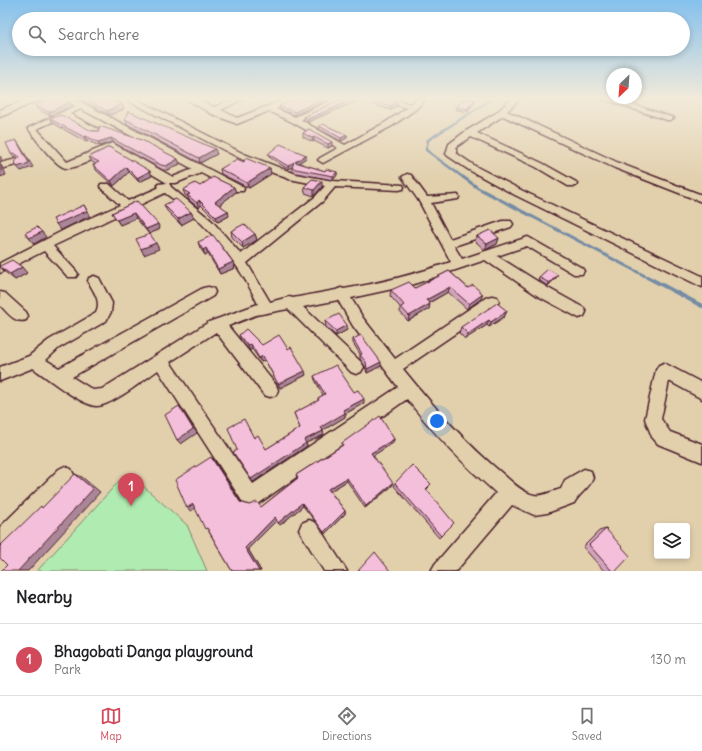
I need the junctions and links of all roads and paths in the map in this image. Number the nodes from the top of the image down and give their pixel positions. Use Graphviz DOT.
graph roads {
  1 [pos="37,126"];
  2 [pos="85,126"];
  3 [pos="118,126"];
  4 [pos="182,126"];
  5 [pos="305,126"];
  6 [pos="385,126"];
  7 [pos="482,126"];
  8 [pos="531,126"];
  9 [pos="97,132"];
  10 [pos="469,134"];
  11 [pos="344,148"];
  12 [pos="322,160"];
  13 [pos="16,162"];
  14 [pos="0,166"];
  15 [pos="201,169"];
  16 [pos="407,177"];
  17 [pos="332,184"];
  18 [pos="572,184"];
  19 [pos="169,185"];
  20 [pos="105,186"];
  21 [pos="399,187"];
  22 [pos="239,189"];
  23 [pos="454,197"];
  24 [pos="702,199"];
  25 [pos="424,201"];
  26 [pos="127,206"];
  27 [pos="507,224"];
  28 [pos="447,244"];
  29 [pos="46,245"];
  30 [pos="486,255"];
  31 [pos="240,262"];
  32 [pos="459,265"];
  33 [pos="0,268"];
  34 [pos="578,271"];
  35 [pos="72,274"];
  36 [pos="94,281"];
  37 [pos="702,282"];
  38 [pos="208,292"];
  39 [pos="341,293"];
  40 [pos="0,297"];
  41 [pos="289,302"];
  42 [pos="492,302"];
  43 [pos="266,307"];
  44 [pos="579,312"];
  45 [pos="21,316"];
  46 [pos="218,324"];
  47 [pos="160,360"];
  48 [pos="34,361"];
  49 [pos="356,367"];
  50 [pos="393,368"];
  51 [pos="0,374"];
  52 [pos="58,376"];
  53 [pos="410,388"];
  54 [pos="270,390"];
  55 [pos="702,391"];
  56 [pos="702,454"];
  57 [pos="65,475"];
  58 [pos="584,478"];
  59 [pos="510,492"];
  60 [pos="309,530"];
  61 [pos="0,541"];
  62 [pos="336,571"];
  63 [pos="442,571"];
  1 -- 19 [label="street"];
  2 -- 9 [label="street"];
  3 -- 15 [label="street"];
  4 -- 17 [label="street"];
  5 -- 11 [label="street"];
  6 -- 11 [label="street"];
  7 -- 10 [label="street"];
  8 -- 24 [label="street"];
  10 -- 18 [label="street"];
  10 -- 37 [label="street"];
  11 -- 12 [label="street"];
  13 -- 14 [label="street"];
  15 -- 19 [label="street"];
  15 -- 22 [label="street"];
  16 -- 25 [label="street"];
  17 -- 21 [label="street"];
  17 -- 31 [label="street"];
  19 -- 26 [label="street"];
  19 -- 31 [label="street"];
  20 -- 26 [label="street"];
  23 -- 25 [label="street"];
  25 -- 28 [label="street"];
  26 -- 29 [label="street"];
  27 -- 28 [label="street"];
  28 -- 32 [label="street"];
  29 -- 33 [label="street"];
  29 -- 35 [label="street"];
  30 -- 32 [label="street"];
  30 -- 34 [label="street"];
  30 -- 44 [label="street"];
  31 -- 43 [label="street"];
  32 -- 39 [label="street"];
  36 -- 48 [label="street"];
  38 -- 52 [label="street"];
  39 -- 41 [label="street"];
  39 -- 50 [label="street"];
  40 -- 45 [label="street"];
  41 -- 43 [label="street"];
  41 -- 49 [label="street"];
  42 -- 50 [label="street"];
  43 -- 46 [label="street"];
  46 -- 47 [label="street"];
  46 -- 54 [label="street"];
  47 -- 52 [label="street"];
  47 -- 53 [label="street"];
  48 -- 51 [label="street"];
  48 -- 52 [label="street"];
  50 -- 53 [label="street"];
  53 -- 59 [label="street"];
  55 -- 56 [label="street"];
  57 -- 61 [label="street"];
  58 -- 59 [label="street"];
  59 -- 63 [label="street"];
  60 -- 62 [label="street"];
}
